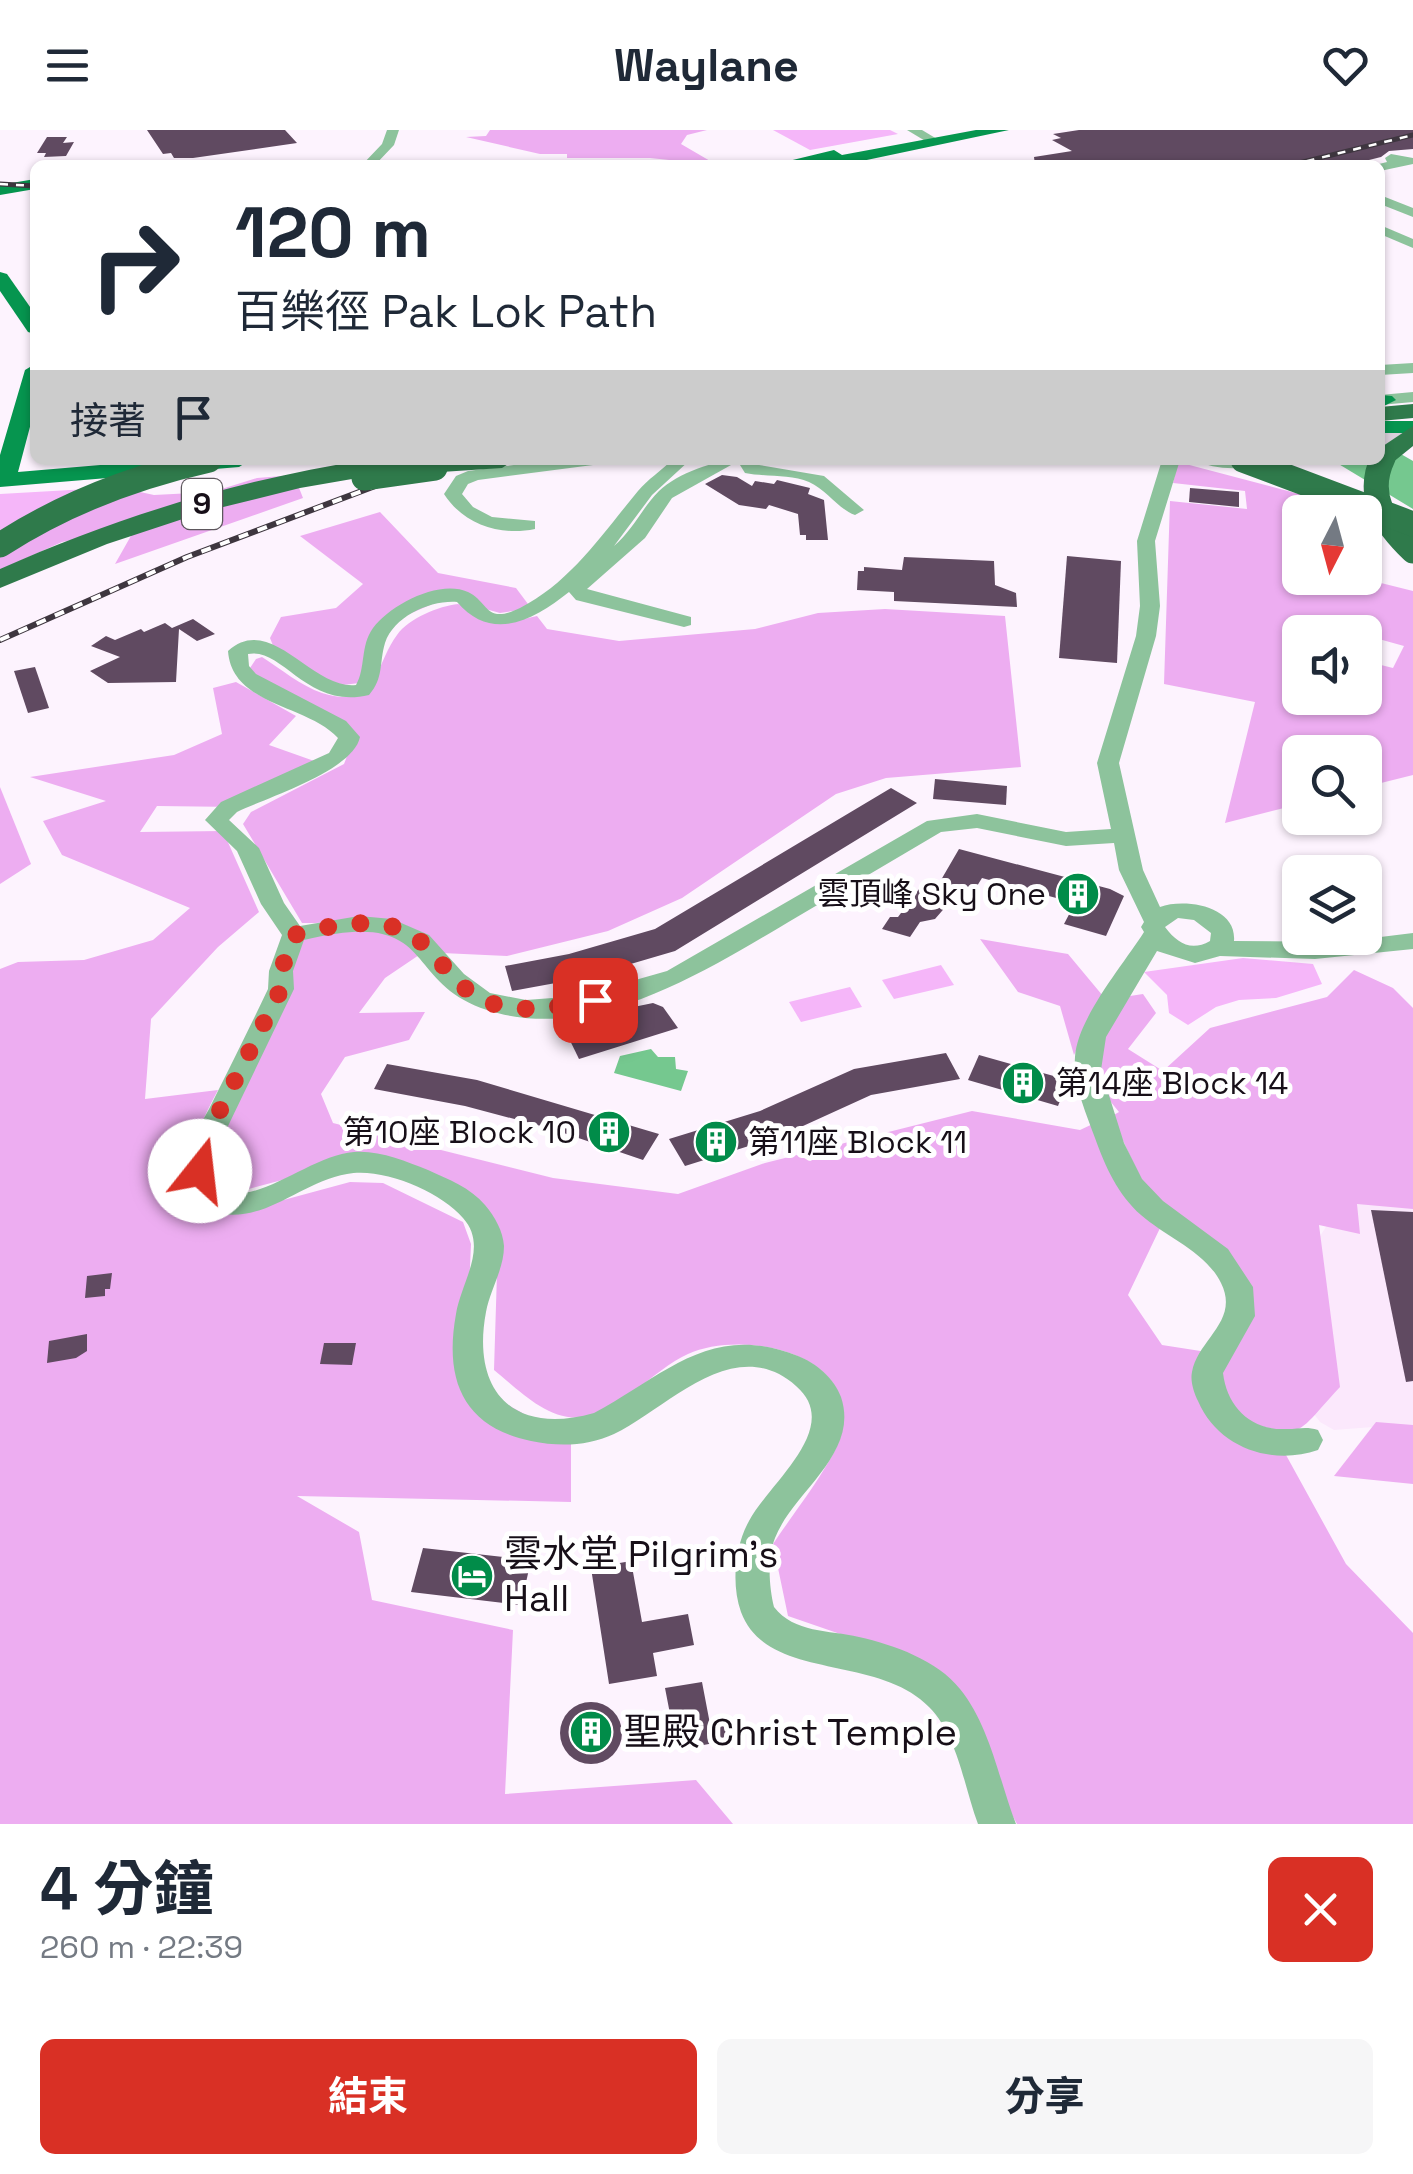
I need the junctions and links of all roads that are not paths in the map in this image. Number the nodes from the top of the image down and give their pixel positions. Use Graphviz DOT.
graph roads {
  1 [pos="392,130"];
  2 [pos="960,130"];
  3 [pos="1001,130"];
  4 [pos="932,135"];
  5 [pos="406,139"];
  6 [pos="373,160"];
  7 [pos="391,160"];
  8 [pos="806,160"];
  9 [pos="835,160"];
  10 [pos="30,185"];
  11 [pos="0,190"];
  12 [pos="30,194"];
  13 [pos="0,198"];
  14 [pos="1385,231"];
  15 [pos="1413,244"];
  16 [pos="0,257"];
  17 [pos="6,278"];
  18 [pos="30,296"];
  19 [pos="30,319"];
  20 [pos="1413,368"];
  21 [pos="1385,370"];
  22 [pos="30,386"];
  23 [pos="1413,397"];
  24 [pos="1385,409"];
  25 [pos="1385,411"];
  26 [pos="1413,412"];
  27 [pos="1385,414"];
  28 [pos="1413,431"];
  29 [pos="1385,456"];
  30 [pos="70,465"];
  31 [pos="111,465"];
  32 [pos="189,465"];
  33 [pos="385,465"];
  34 [pos="463,465"];
  35 [pos="553,465"];
  36 [pos="675,465"];
  37 [pos="721,465"];
  38 [pos="748,465"];
  39 [pos="1169,465"];
  40 [pos="1256,465"];
  41 [pos="1285,465"];
  42 [pos="1381,465"];
  43 [pos="34,468"];
  44 [pos="2,474"];
  45 [pos="855,510"];
  46 [pos="1413,514"];
  47 [pos="1413,524"];
  48 [pos="529,525"];
  49 [pos="0,545"];
  50 [pos="1413,551"];
  51 [pos="54,562"];
  52 [pos="0,579"];
  53 [pos="0,592"];
  54 [pos="684,621"];
  55 [pos="1125,845"];
  56 [pos="1162,922"];
  57 [pos="294,935"];
  58 [pos="1413,941"];
  59 [pos="1212,945"];
  60 [pos="1135,969"];
  61 [pos="1306,1440"];
  62 [pos="997,1824"];
  1 -- 6 [label="street"];
  2 -- 4 [label="main road"];
  3 -- 4 [label="main road"];
  4 -- 8 [label="main road"];
  4 -- 9 [label="main road"];
  5 -- 7 [label="street"];
  10 -- 11 [label="main road"];
  12 -- 13 [label="main road"];
  14 -- 15 [label="street"];
  16 -- 17 [label="main road"];
  17 -- 18 [label="main road"];
  17 -- 19 [label="main road"];
  20 -- 21 [label="street"];
  22 -- 44 [label="main road"];
  23 -- 24 [label="street"];
  25 -- 26 [label="highway"];
  27 -- 28 [label="main road"];
  28 -- 29 [label="highway, bridge"];
  30 -- 43 [label="main road"];
  31 -- 43 [label="main road"];
  32 -- 49 [label="highway, bridge"];
  33 -- 51 [label="highway, 9"];
  34 -- 51 [label="highway, 9, bridge"];
  35 -- 48 [label="street"];
  36 -- 57 [label="street"];
  37 -- 54 [label="street"];
  38 -- 45 [label="street"];
  39 -- 55 [label="street"];
  40 -- 47 [label="highway, bridge"];
  41 -- 46 [label="highway"];
  42 -- 50 [label="highway, bridge"];
  43 -- 44 [label="main road"];
  51 -- 52 [label="highway, 9"];
  51 -- 53 [label="highway, 9"];
  55 -- 56 [label="street"];
  55 -- 57 [label="street"];
  56 -- 59 [label="street"];
  56 -- 59 [label="street"];
  56 -- 60 [label="street"];
  57 -- 62 [label="street"];
  58 -- 59 [label="street"];
  59 -- 60 [label="street"];
  60 -- 61 [label="street"];
}
